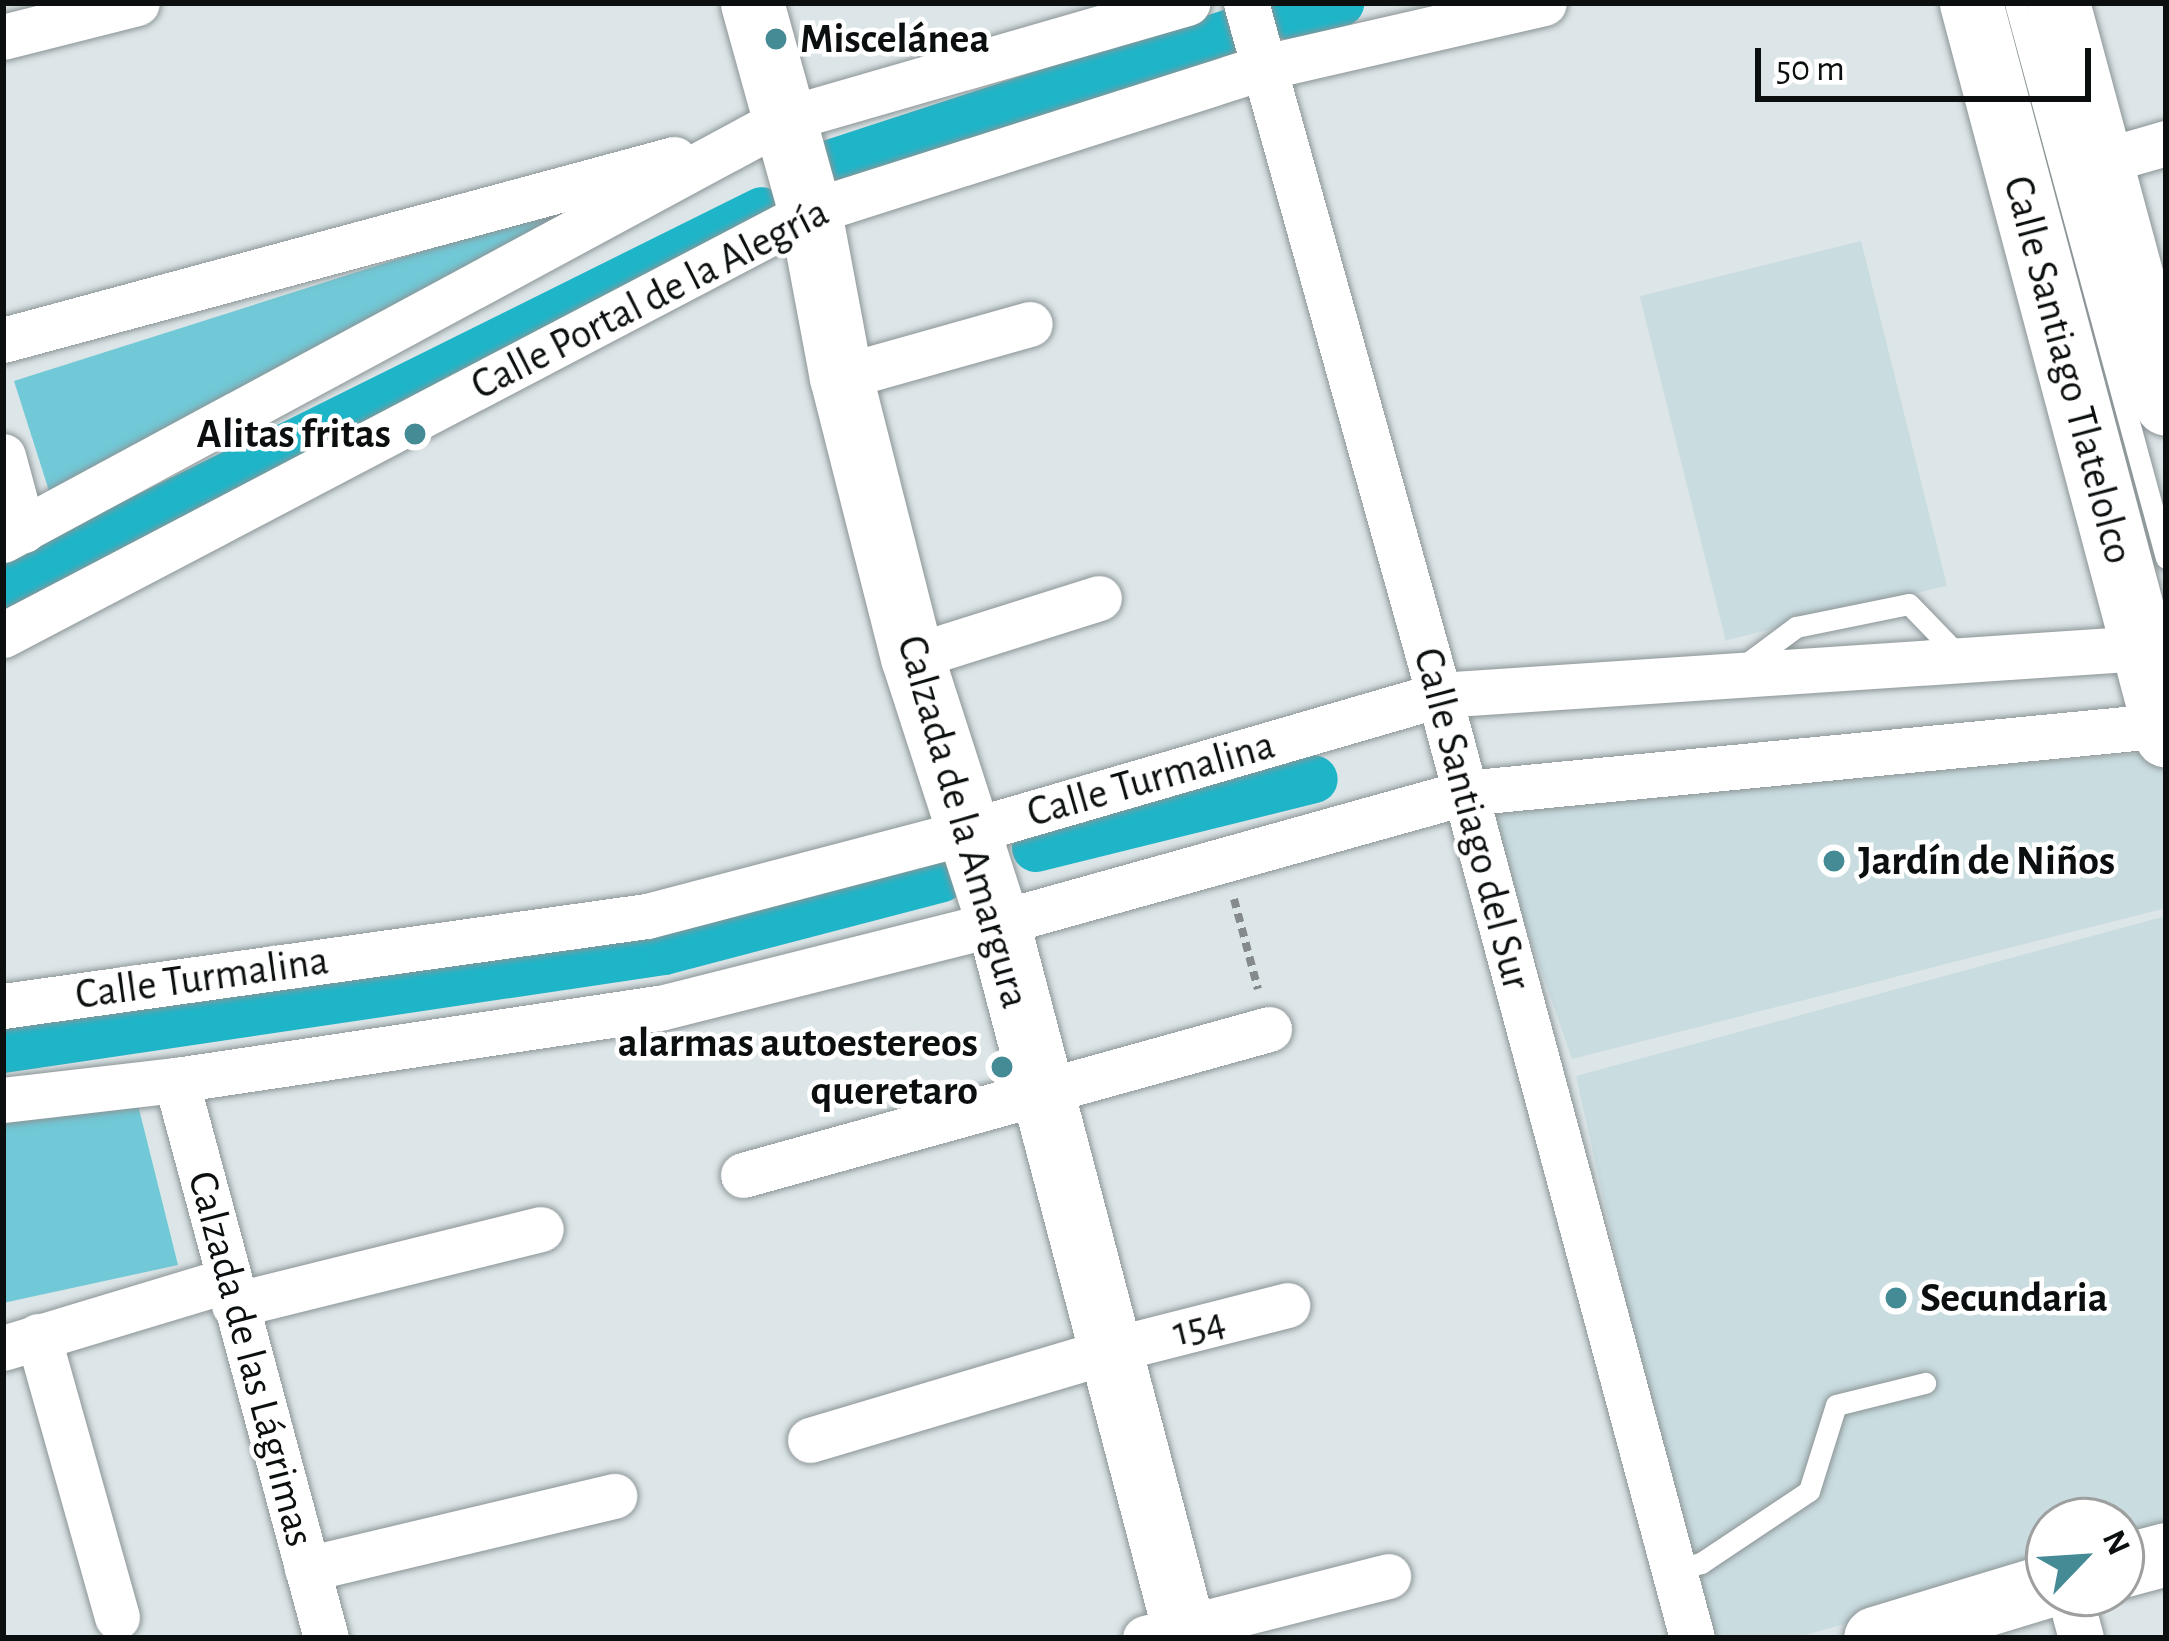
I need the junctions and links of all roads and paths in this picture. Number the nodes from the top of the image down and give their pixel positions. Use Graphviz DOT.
graph roads {
  1 [pos="137,3"];
  2 [pos="752,3"];
  3 [pos="1186,3"];
  4 [pos="1246,3"];
  5 [pos="1544,3"];
  6 [pos="1971,3"];
  7 [pos="1992,3"];
  8 [pos="2015,3"];
  9 [pos="2058,3"];
  10 [pos="3,37"];
  11 [pos="1265,67"];
  12 [pos="764,130"];
  13 [pos="2166,143"];
  14 [pos="2100,162"];
  15 [pos="810,212"];
  16 [pos="1030,324"];
  17 [pos="3,340"];
  18 [pos="841,377"];
  19 [pos="2166,404"];
  20 [pos="3,456"];
  21 [pos="13,535"];
  22 [pos="2166,558"];
  23 [pos="1099,598"];
  24 [pos="3,635"];
  25 [pos="2158,651"];
  26 [pos="912,657"];
  27 [pos="1439,695"];
  28 [pos="2165,729"];
  29 [pos="1465,793"];
  30 [pos="967,832"];
  31 [pos="1222,857"];
  32 [pos="998,923"];
  33 [pos="3,1006"];
  34 [pos="1270,1029"];
  35 [pos="176,1080"];
  36 [pos="1040,1096"];
  37 [pos="3,1100"];
  38 [pos="742,1175"];
  39 [pos="541,1229"];
  40 [pos="231,1293"];
  41 [pos="1287,1305"];
  42 [pos="21,1342"];
  43 [pos="1111,1350"];
  44 [pos="1925,1383"];
  45 [pos="810,1440"];
  46 [pos="614,1496"];
  47 [pos="308,1570"];
  48 [pos="1673,1570"];
  49 [pos="1388,1576"];
  50 [pos="2025,1592"];
  51 [pos="117,1617"];
  52 [pos="1171,1634"];
  53 [pos="326,1638"];
  54 [pos="1692,1638"];
  55 [pos="1875,1638"];
  1 -- 10 [label="street"];
  2 -- 12 [label="street, Calzada de la Amargura"];
  3 -- 12 [label="street"];
  4 -- 11 [label="street, Calle Santiago del Sur"];
  5 -- 11 [label="street, Calle Portal de la Alegría"];
  6 -- 25 [label="street, Calle Santiago Tlatelolco"];
  7 -- 25 [label="lane"];
  8 -- 22 [label="lane"];
  9 -- 14 [label="street, Calle Santiago Tlatelolco"];
  11 -- 15 [label="street, Calle Portal de la Alegría"];
  11 -- 27 [label="street, Calle Santiago del Sur"];
  12 -- 15 [label="street, Calzada de la Amargura"];
  12 -- 17 [label="street"];
  12 -- 21 [label="street"];
  13 -- 14 [label="street"];
  14 -- 19 [label="street, Calle Santiago Tlatelolco"];
  15 -- 18 [label="street, Calzada de la Amargura"];
  15 -- 24 [label="street, Calle Portal de la Alegría"];
  16 -- 18 [label="street"];
  18 -- 26 [label="street, Calzada de la Amargura"];
  20 -- 21 [label="street"];
  23 -- 26 [label="street"];
  25 -- 27 [label="street, Calle Turmalina"];
  25 -- 28 [label="street, Calle Santiago Tlatelolco"];
  26 -- 30 [label="street, Calzada de la Amargura"];
  27 -- 29 [label="street, Calle Santiago del Sur"];
  27 -- 30 [label="street, Calle Turmalina"];
  28 -- 29 [label="street"];
  29 -- 31 [label="street"];
  29 -- 48 [label="street, Calle Santiago del Sur"];
  30 -- 32 [label="street, Calzada de la Amargura"];
  30 -- 33 [label="street, Calle Turmalina"];
  31 -- 32 [label="street"];
  31 -- 34 [label="path"];
  32 -- 35 [label="street"];
  32 -- 36 [label="street, Calzada de la Amargura"];
  34 -- 36 [label="street"];
  35 -- 37 [label="street"];
  35 -- 40 [label="street, Calzada de las Lágrimas"];
  36 -- 38 [label="street"];
  36 -- 43 [label="street, Calzada de la Amargura"];
  39 -- 40 [label="street"];
  40 -- 42 [label="street"];
  40 -- 47 [label="street, Calzada de las Lágrimas"];
  41 -- 43 [label="street, 154"];
  42 -- 51 [label="street"];
  43 -- 45 [label="street, 154"];
  43 -- 52 [label="street, Calzada de la Amargura"];
  44 -- 48 [label="lane"];
  46 -- 47 [label="street"];
  47 -- 53 [label="street, Calzada de las Lágrimas"];
  48 -- 54 [label="street, Calle Santiago del Sur"];
  49 -- 52 [label="street"];
  50 -- 55 [label="street"];
}
